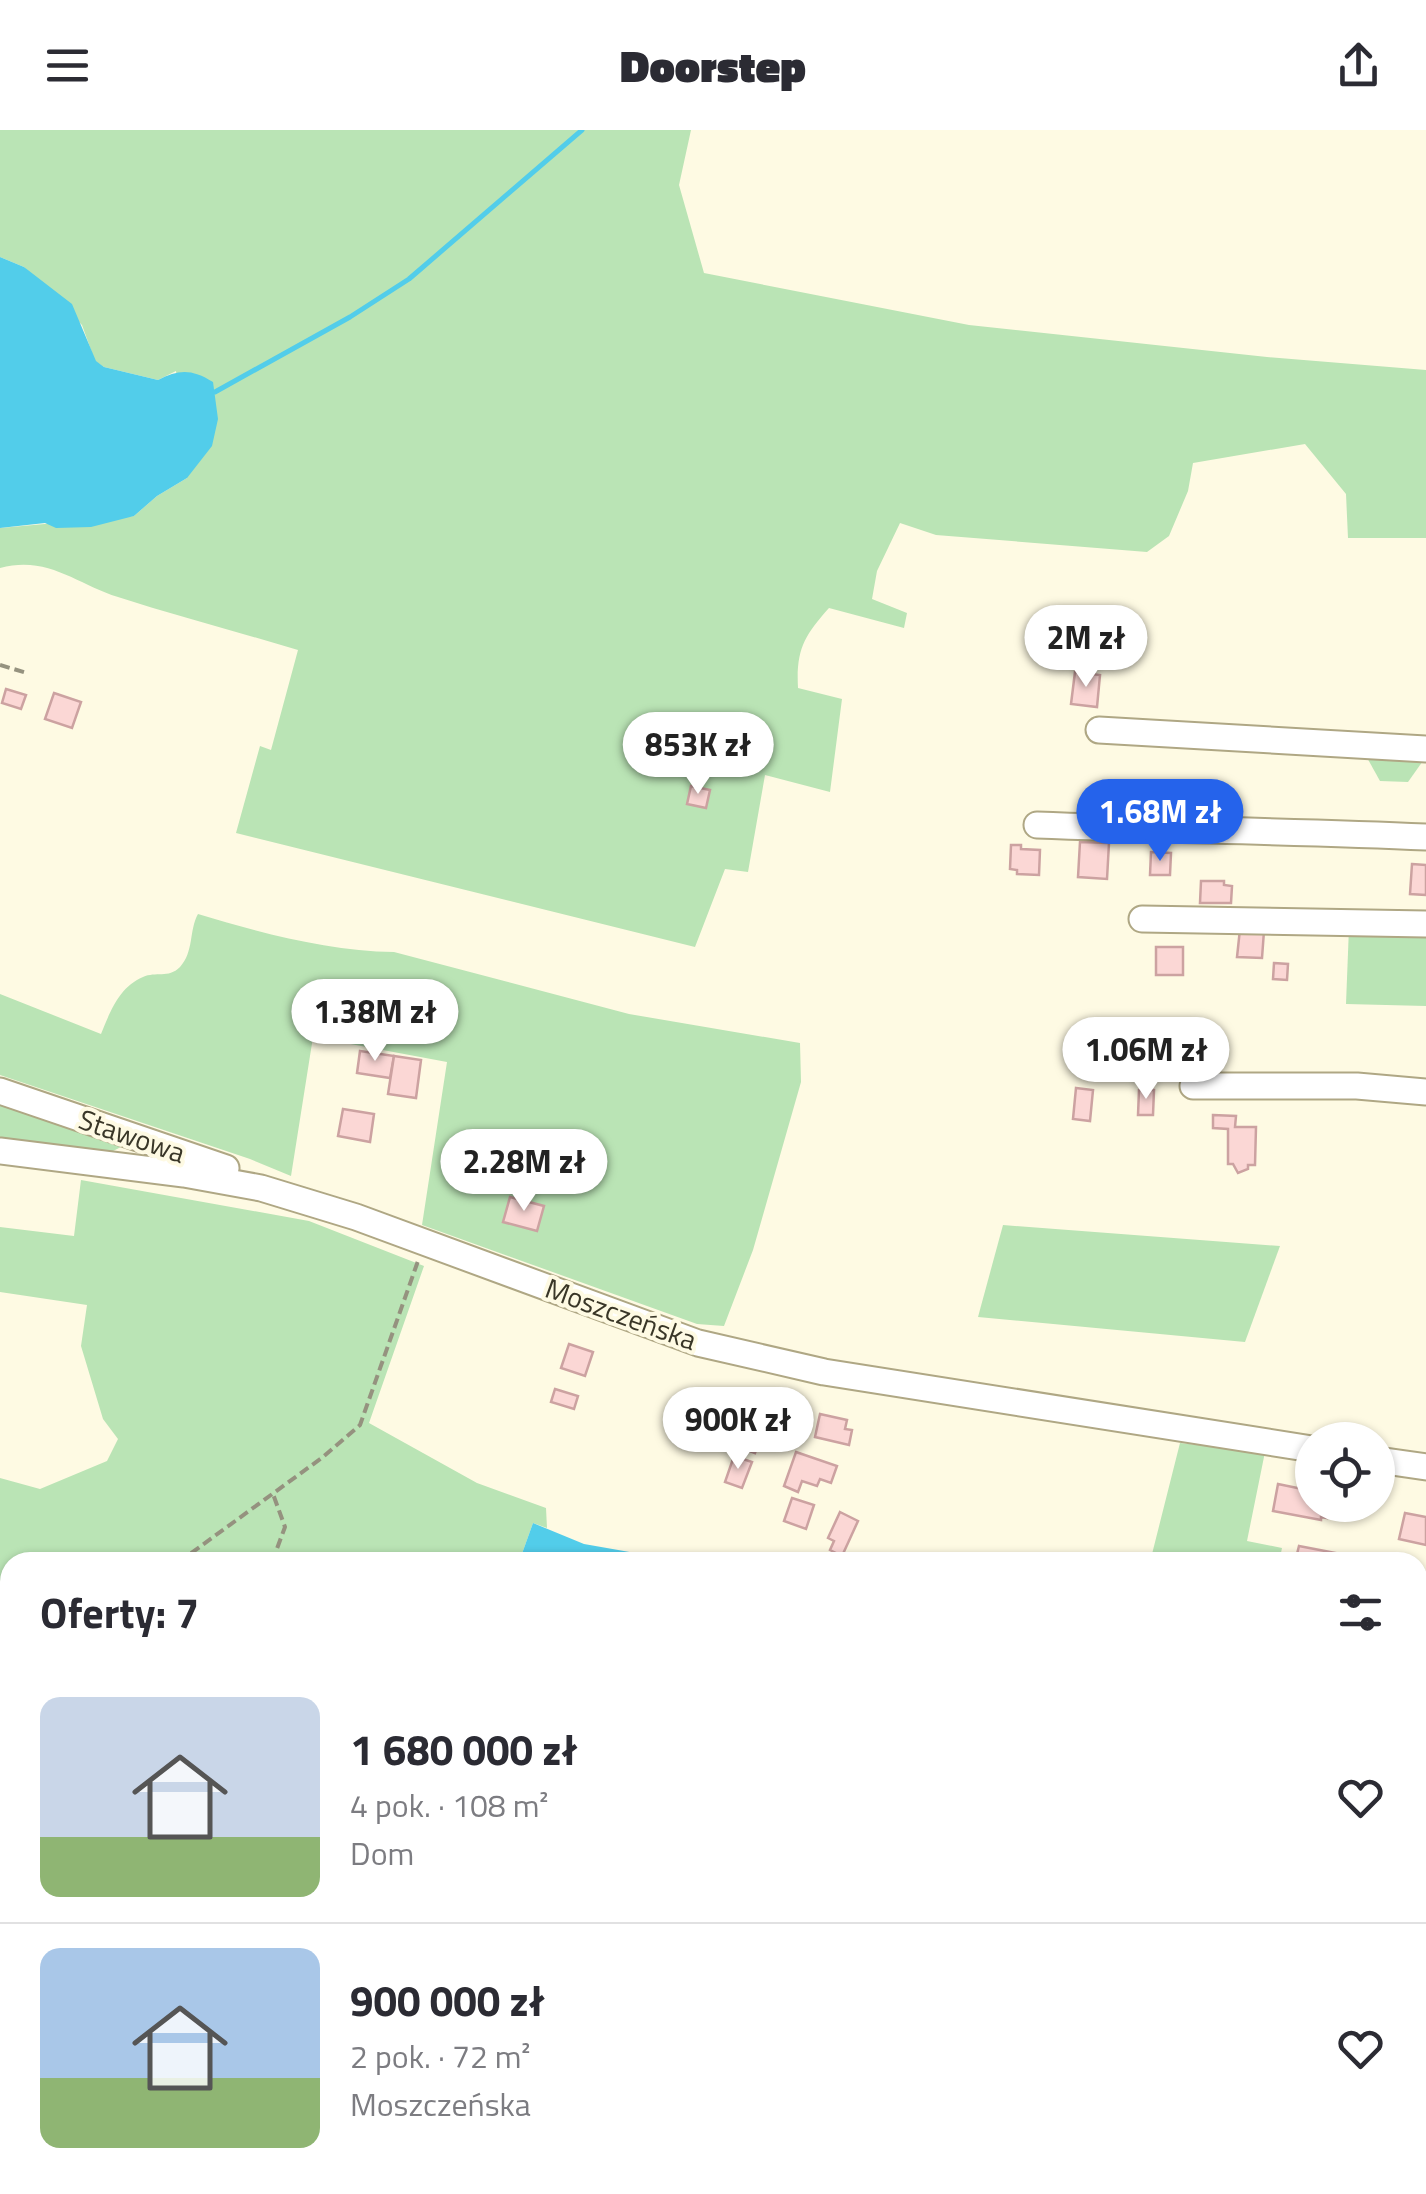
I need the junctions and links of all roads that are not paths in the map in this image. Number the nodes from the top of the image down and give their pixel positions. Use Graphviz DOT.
graph roads {
  1 [pos="1098,730"];
  2 [pos="1426,749"];
  3 [pos="1037,826"];
  4 [pos="1426,837"];
  5 [pos="1142,919"];
  6 [pos="1426,924"];
  7 [pos="1192,1086"];
  8 [pos="0,1091"];
  9 [pos="1426,1092"];
  10 [pos="0,1151"];
  11 [pos="260,1188"];
  12 [pos="1295,1447"];
  13 [pos="1395,1463"];
  14 [pos="1426,1468"];
  1 -- 2 [label="street"];
  3 -- 4 [label="street"];
  5 -- 6 [label="street"];
  7 -- 9 [label="street"];
  8 -- 11 [label="street, Stawowa"];
  10 -- 11 [label="street, Moszczeńska"];
  11 -- 12 [label="street, Moszczeńska"];
  13 -- 14 [label="street"];
}
